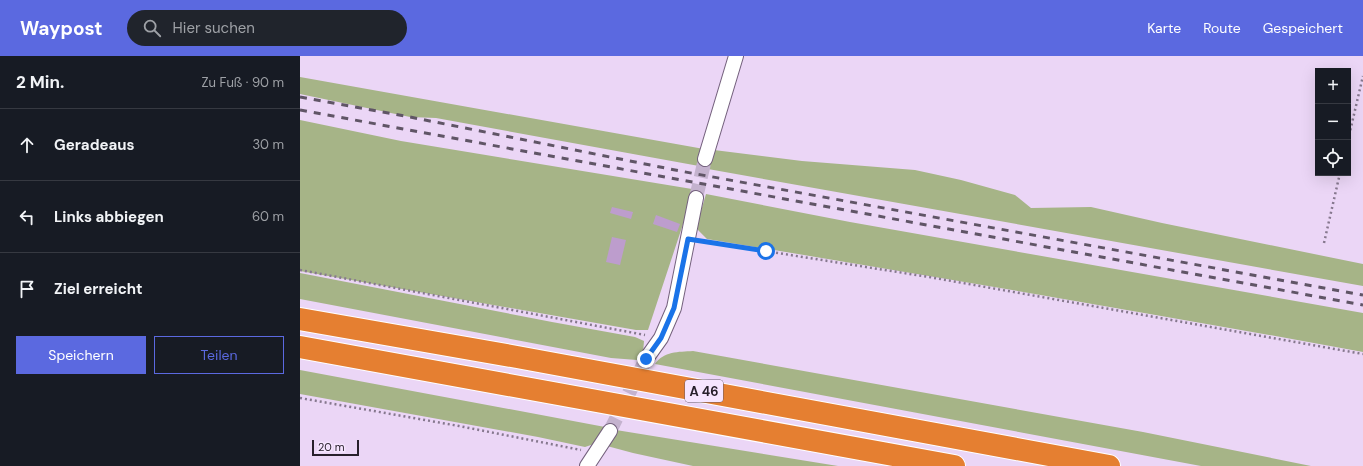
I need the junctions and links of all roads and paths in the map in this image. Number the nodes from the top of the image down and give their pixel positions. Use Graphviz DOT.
graph roads {
  1 [pos="736,56"];
  2 [pos="1363,76"];
  3 [pos="1351,127"];
  4 [pos="705,159"];
  5 [pos="1339,176"];
  6 [pos="696,198"];
  7 [pos="688,239"];
  8 [pos="1324,243"];
  9 [pos="300,270"];
  10 [pos="300,319"];
  11 [pos="661,338"];
  12 [pos="300,347"];
  13 [pos="1363,354"];
  14 [pos="646,359"];
  15 [pos="300,398"];
  16 [pos="610,431"];
  17 [pos="589,462"];
  18 [pos="954,466"];
  19 [pos="1109,466"];
  1 -- 4 [label="street"];
  2 -- 3 [label="path"];
  5 -- 8 [label="path"];
  6 -- 7 [label="street"];
  7 -- 11 [label="street"];
  7 -- 13 [label="path"];
  9 -- 11 [label="path"];
  10 -- 19 [label="highway, A 46"];
  11 -- 14 [label="street"];
  12 -- 18 [label="highway, A 46"];
  15 -- 17 [label="path"];
  16 -- 17 [label="street"];
}
